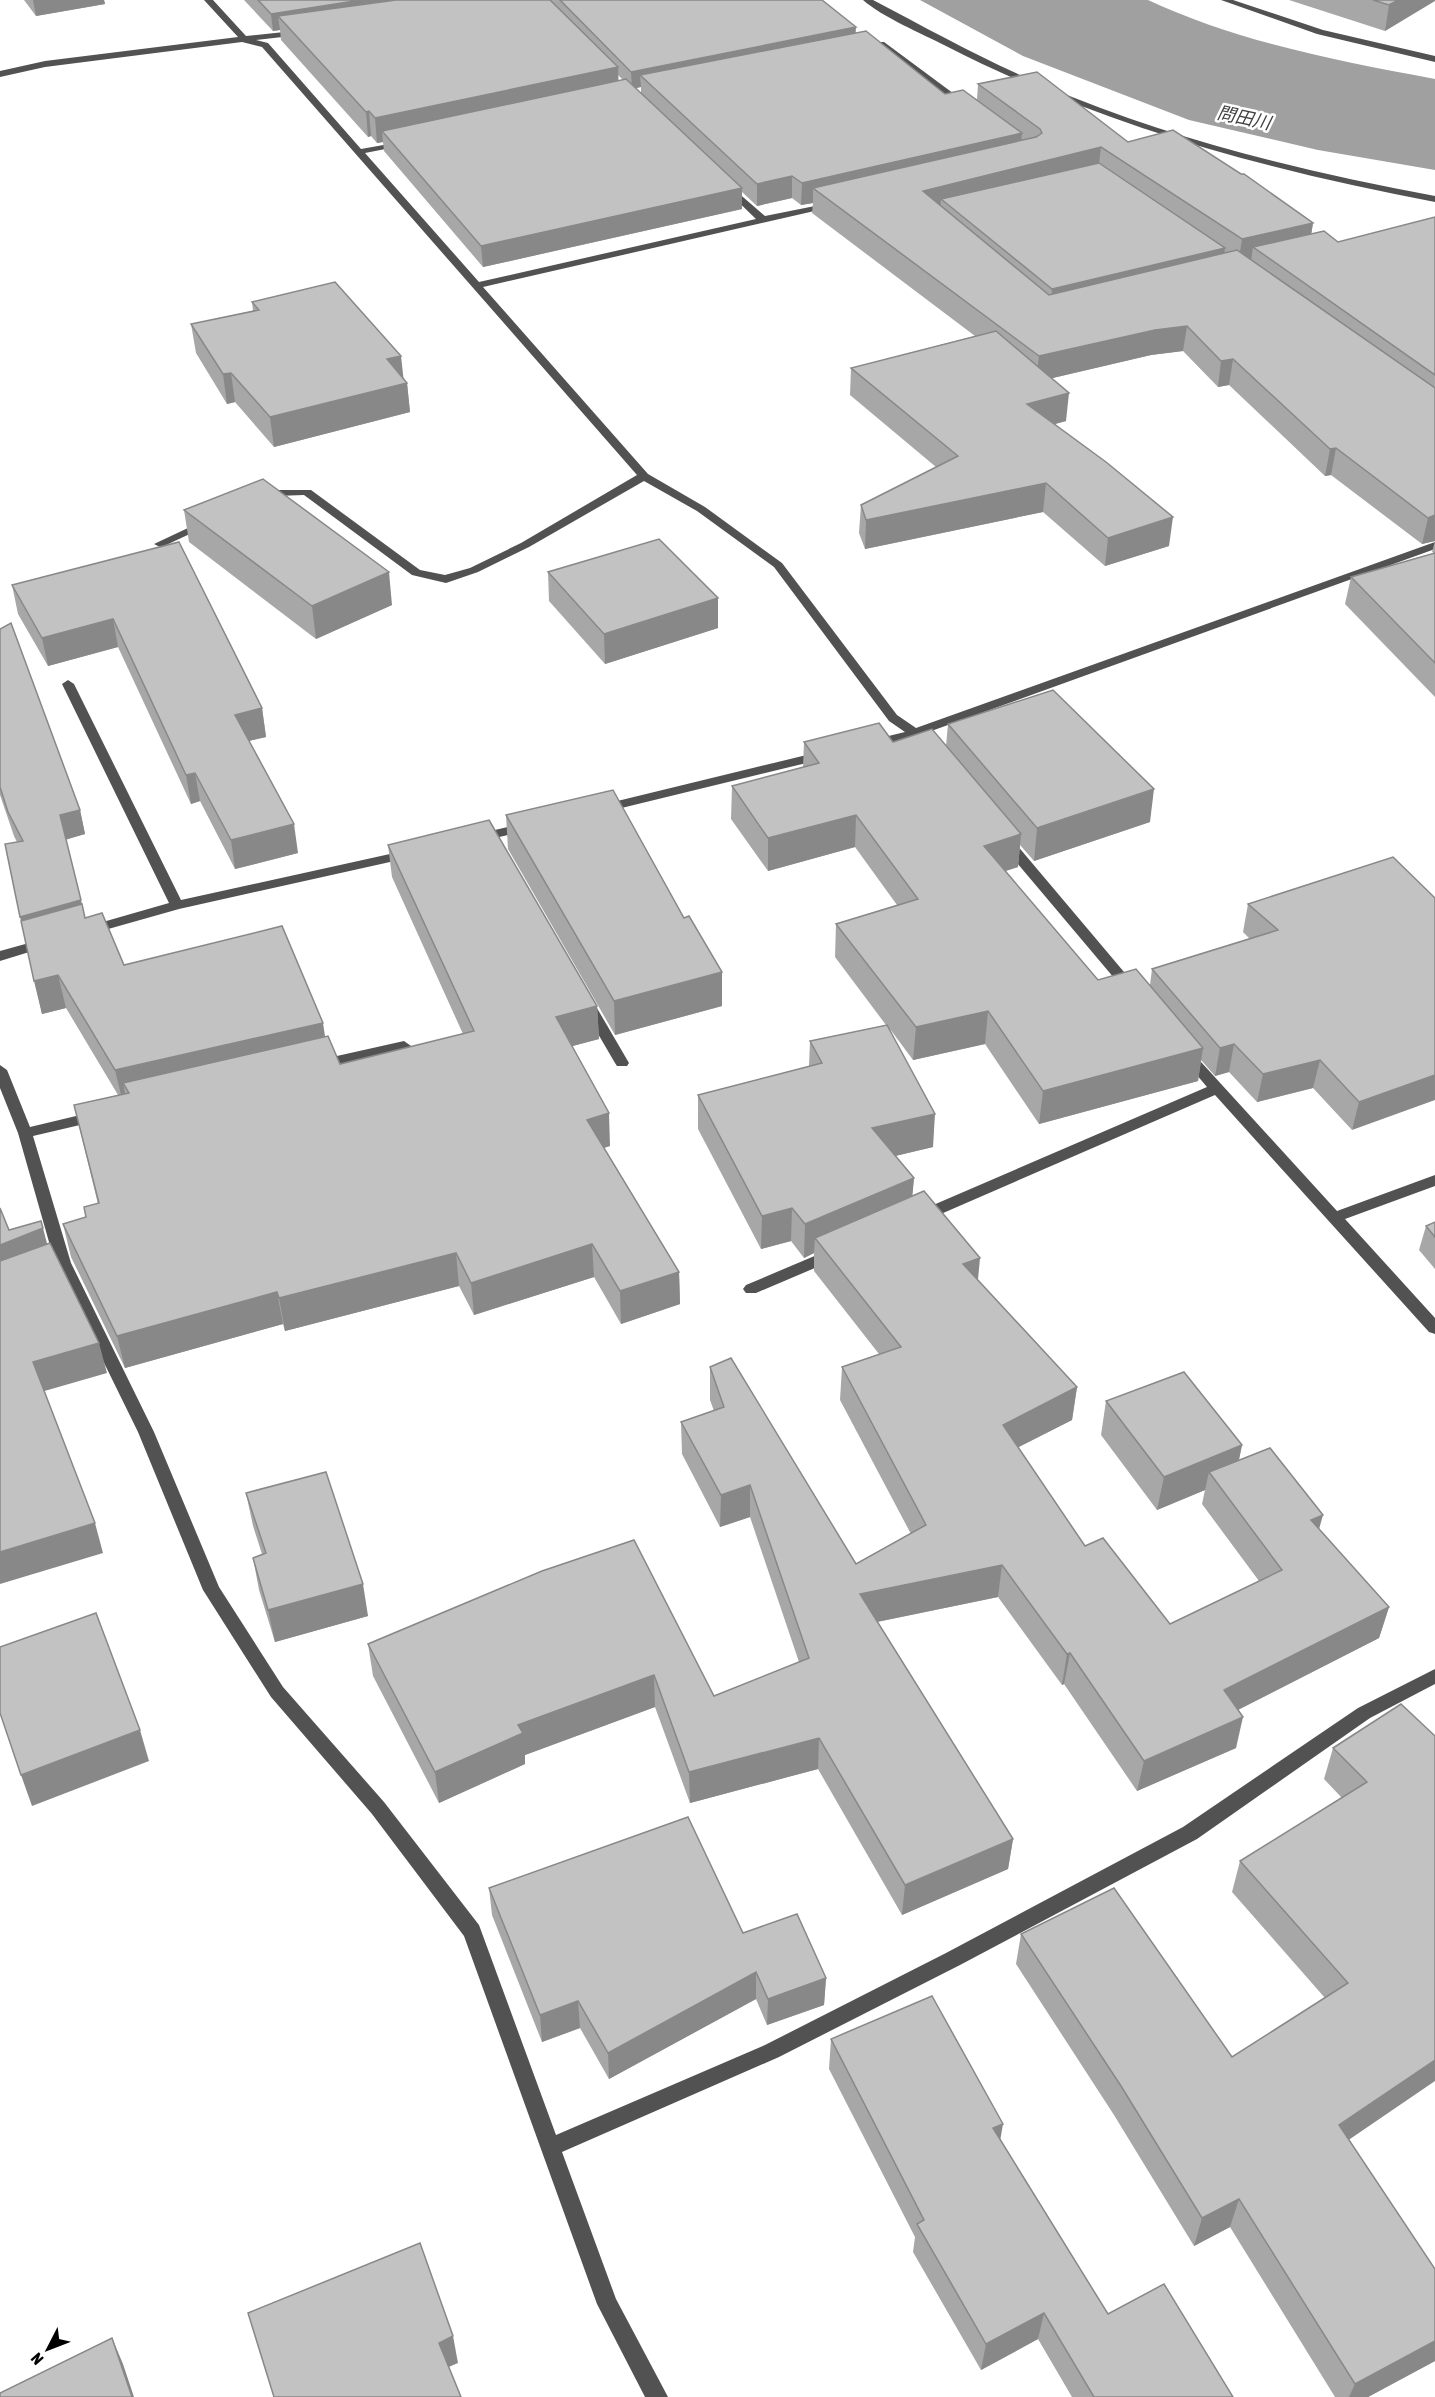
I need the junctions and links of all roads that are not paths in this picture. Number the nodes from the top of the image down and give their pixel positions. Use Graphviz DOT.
graph roads {
  1 [pos="208,0"];
  2 [pos="867,0"];
  3 [pos="1225,0"];
  4 [pos="316,30"];
  5 [pos="245,40"];
  6 [pos="858,48"];
  7 [pos="1435,59"];
  8 [pos="0,74"];
  9 [pos="976,114"];
  10 [pos="418,140"];
  11 [pos="359,153"];
  12 [pos="721,181"];
  13 [pos="1435,199"];
  14 [pos="842,202"];
  15 [pos="763,220"];
  16 [pos="478,285"];
  17 [pos="644,476"];
  18 [pos="252,503"];
  19 [pos="222,516"];
  20 [pos="160,544"];
  21 [pos="1435,545"];
  22 [pos="68,684"];
  23 [pos="915,733"];
  24 [pos="857,747"];
  25 [pos="834,753"];
  26 [pos="938,761"];
  27 [pos="583,813"];
  28 [pos="537,824"];
  29 [pos="999,834"];
  30 [pos="468,840"];
  31 [pos="421,851"];
  32 [pos="177,905"];
  33 [pos="78,934"];
  34 [pos="56,940"];
  35 [pos="0,956"];
  36 [pos="580,990"];
  37 [pos="1138,998"];
  38 [pos="1176,1043"];
  39 [pos="404,1046"];
  40 [pos="622,1063"];
  41 [pos="301,1069"];
  42 [pos="0,1070"];
  43 [pos="1215,1089"];
  44 [pos="117,1112"];
  45 [pos="25,1133"];
  46 [pos="1435,1180"];
  47 [pos="1336,1217"];
  48 [pos="913,1219"];
  49 [pos="848,1247"];
  50 [pos="751,1289"];
  51 [pos="1435,1328"];
  52 [pos="1435,1676"];
  53 [pos="552,2146"];
  54 [pos="657,2397"];
  1 -- 5 [label="street"];
  2 -- 13 [label="street"];
  3 -- 7 [label="street"];
  4 -- 5 [label="street"];
  5 -- 8 [label="street"];
  5 -- 11 [label="street"];
  6 -- 9 [label="street"];
  10 -- 11 [label="street"];
  11 -- 16 [label="street"];
  12 -- 15 [label="street"];
  14 -- 15 [label="street"];
  15 -- 16 [label="street"];
  16 -- 17 [label="street"];
  17 -- 18 [label="street"];
  17 -- 23 [label="street"];
  19 -- 20 [label="street"];
  21 -- 23 [label="street"];
  22 -- 32 [label="street"];
  23 -- 24 [label="street"];
  23 -- 26 [label="street"];
  25 -- 27 [label="street"];
  28 -- 30 [label="street"];
  29 -- 37 [label="street"];
  31 -- 32 [label="street"];
  32 -- 33 [label="street"];
  34 -- 35 [label="street"];
  36 -- 40 [label="street"];
  38 -- 43 [label="street"];
  39 -- 41 [label="street"];
  42 -- 45 [label="street"];
  43 -- 47 [label="street"];
  43 -- 48 [label="street"];
  44 -- 45 [label="street"];
  45 -- 53 [label="street"];
  46 -- 47 [label="street"];
  47 -- 51 [label="street"];
  49 -- 50 [label="street"];
  52 -- 53 [label="street"];
  53 -- 54 [label="street"];
}
